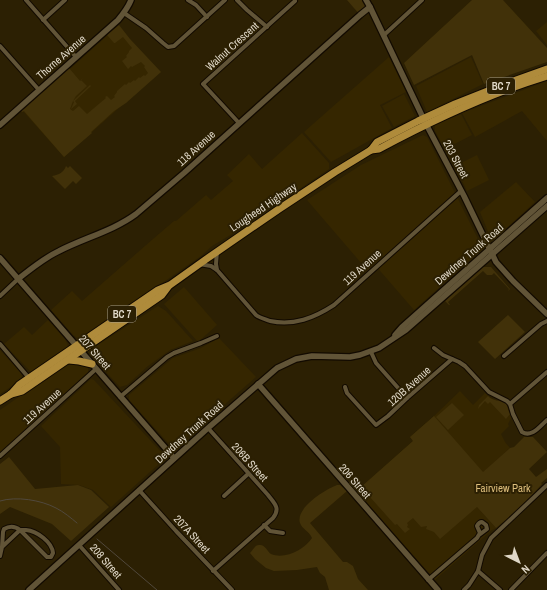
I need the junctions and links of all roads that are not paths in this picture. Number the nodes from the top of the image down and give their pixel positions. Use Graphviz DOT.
graph roads {
  1 [pos="26,0"];
  2 [pos="65,0"];
  3 [pos="131,0"];
  4 [pos="188,0"];
  5 [pos="225,0"];
  6 [pos="238,0"];
  7 [pos="366,0"];
  8 [pos="422,0"];
  9 [pos="295,2"];
  10 [pos="370,7"];
  11 [pos="124,13"];
  12 [pos="207,17"];
  13 [pos="43,20"];
  14 [pos="267,27"];
  15 [pos="384,35"];
  16 [pos="0,46"];
  17 [pos="76,57"];
  18 [pos="547,69"];
  19 [pos="547,76"];
  20 [pos="39,90"];
  21 [pos="425,121"];
  22 [pos="1,123"];
  23 [pos="239,123"];
  24 [pos="461,191"];
  25 [pos="547,198"];
  26 [pos="547,206"];
  27 [pos="217,251"];
  28 [pos="491,252"];
  29 [pos="0,258"];
  30 [pos="199,264"];
  31 [pos="217,270"];
  32 [pos="18,279"];
  33 [pos="0,296"];
  34 [pos="546,313"];
  35 [pos="547,321"];
  36 [pos="541,324"];
  37 [pos="217,336"];
  38 [pos="0,344"];
  39 [pos="434,348"];
  40 [pos="78,349"];
  41 [pos="370,352"];
  42 [pos="504,356"];
  43 [pos="452,358"];
  44 [pos="69,360"];
  45 [pos="94,367"];
  46 [pos="547,372"];
  47 [pos="29,378"];
  48 [pos="258,384"];
  49 [pos="345,387"];
  50 [pos="11,394"];
  51 [pos="120,397"];
  52 [pos="407,398"];
  53 [pos="0,401"];
  54 [pos="510,404"];
  55 [pos="547,420"];
  56 [pos="208,428"];
  57 [pos="0,456"];
  58 [pos="174,458"];
  59 [pos="248,474"];
  60 [pos="547,485"];
  61 [pos="139,490"];
  62 [pos="224,496"];
  63 [pos="264,525"];
  64 [pos="20,530"];
  65 [pos="283,533"];
  66 [pos="479,536"];
  67 [pos="79,545"];
  68 [pos="2,547"];
  69 [pos="547,552"];
  70 [pos="0,556"];
  71 [pos="213,571"];
  72 [pos="478,571"];
  73 [pos="428,580"];
  74 [pos="29,590"];
  75 [pos="119,590"];
  76 [pos="232,590"];
  77 [pos="438,590"];
  78 [pos="464,590"];
  79 [pos="500,590"];
  80 [pos="511,590"];
  1 -- 13 [label="street"];
  2 -- 13 [label="street"];
  3 -- 11 [label="street, Thorne Avenue"];
  4 -- 12 [label="street"];
  5 -- 12 [label="street"];
  6 -- 14 [label="street"];
  7 -- 10 [label="street, 203 Street"];
  8 -- 15 [label="street"];
  9 -- 14 [label="street, Walnut Crescent"];
  10 -- 15 [label="street, 203 Street"];
  10 -- 23 [label="street, 118 Avenue"];
  11 -- 12 [label="street"];
  11 -- 17 [label="street, Thorne Avenue"];
  13 -- 17 [label="street"];
  14 -- 23 [label="street, Walnut Crescent"];
  15 -- 21 [label="street, 203 Street"];
  16 -- 20 [label="street"];
  17 -- 20 [label="street, Thorne Avenue"];
  18 -- 21 [label="highway, Lougheed Highway / BC 7"];
  19 -- 21 [label="highway, Lougheed Highway / BC 7"];
  20 -- 22 [label="street, Thorne Avenue"];
  21 -- 24 [label="street, 203 Street"];
  21 -- 27 [label="highway, Lougheed Highway / BC 7"];
  23 -- 32 [label="street, 118 Avenue"];
  24 -- 28 [label="street, 203 Street"];
  24 -- 31 [label="street, 119 Avenue"];
  25 -- 28 [label="street, Dewdney Trunk Road"];
  26 -- 28 [label="street, Dewdney Trunk Road"];
  27 -- 30 [label="highway, Lougheed Highway / BC 7"];
  27 -- 31 [label="street"];
  28 -- 34 [label="street, 203 Street"];
  28 -- 41 [label="street, Dewdney Trunk Road"];
  29 -- 32 [label="street, 207 Street"];
  30 -- 31 [label="street"];
  30 -- 40 [label="highway, Lougheed Highway / BC 7"];
  32 -- 33 [label="street"];
  32 -- 40 [label="street, 207 Street"];
  34 -- 36 [label="street"];
  35 -- 36 [label="street"];
  36 -- 42 [label="street"];
  37 -- 51 [label="street"];
  38 -- 47 [label="street"];
  39 -- 43 [label="street"];
  40 -- 44 [label="highway, Lougheed Highway / BC 7"];
  40 -- 45 [label="street, 207 Street"];
  40 -- 47 [label="highway, Lougheed Highway / BC 7"];
  41 -- 48 [label="street, Dewdney Trunk Road"];
  41 -- 52 [label="street"];
  43 -- 52 [label="street, 120B Avenue"];
  43 -- 54 [label="street"];
  44 -- 45 [label="highway"];
  44 -- 50 [label="highway, Lougheed Highway / BC 7"];
  45 -- 51 [label="street, 207 Street"];
  45 -- 57 [label="street, 119 Avenue"];
  46 -- 54 [label="street"];
  47 -- 50 [label="highway, Lougheed Highway / BC 7"];
  48 -- 56 [label="street, Dewdney Trunk Road"];
  48 -- 73 [label="street, 206 Street"];
  49 -- 52 [label="street, 120B Avenue"];
  50 -- 53 [label="highway, Lougheed Highway / BC 7"];
  51 -- 58 [label="street, 207 Street"];
  54 -- 55 [label="street"];
  56 -- 58 [label="street, Dewdney Trunk Road"];
  56 -- 59 [label="street, 206B Street"];
  58 -- 61 [label="street, Dewdney Trunk Road"];
  59 -- 62 [label="street"];
  59 -- 63 [label="street, 206B Street"];
  60 -- 72 [label="street"];
  61 -- 67 [label="street, Dewdney Trunk Road"];
  61 -- 71 [label="street, 207A Street"];
  63 -- 65 [label="street"];
  63 -- 71 [label="street"];
  64 -- 64 [label="street"];
  64 -- 68 [label="street"];
  64 -- 68 [label="street"];
  66 -- 73 [label="street"];
  67 -- 74 [label="street, Dewdney Trunk Road"];
  67 -- 75 [label="street, 208 Street"];
  68 -- 70 [label="street"];
  69 -- 80 [label="street"];
  71 -- 76 [label="street, 207A Street"];
  72 -- 78 [label="street"];
  72 -- 79 [label="street"];
  73 -- 77 [label="street, 206 Street"];
}
